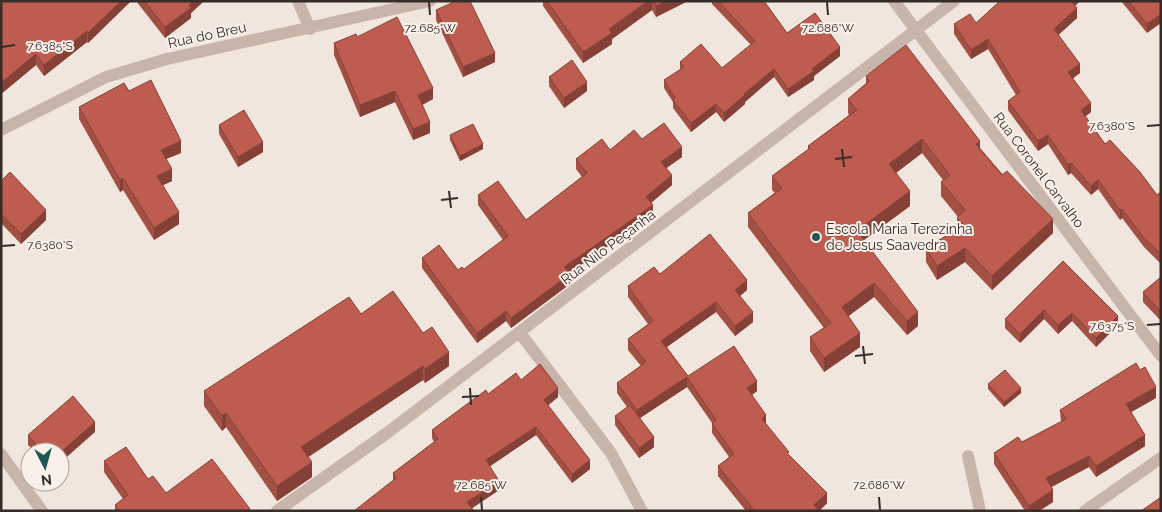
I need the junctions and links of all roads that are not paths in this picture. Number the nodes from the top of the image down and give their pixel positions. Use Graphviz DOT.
graph roads {
  1 [pos="298,1"];
  2 [pos="430,1"];
  3 [pos="894,1"];
  4 [pos="954,1"];
  5 [pos="310,29"];
  6 [pos="916,30"];
  7 [pos="1,130"];
  8 [pos="520,333"];
  9 [pos="1161,356"];
  10 [pos="1,454"];
  11 [pos="968,456"];
  12 [pos="1161,458"];
  13 [pos="42,511"];
  14 [pos="277,511"];
  15 [pos="642,511"];
  16 [pos="980,511"];
  17 [pos="1085,511"];
  1 -- 5 [label="street"];
  2 -- 5 [label="street, Rua do Breu"];
  3 -- 6 [label="street, Rua Coronel Carvalho"];
  4 -- 6 [label="street, Rua Nilo Peçanha"];
  5 -- 7 [label="street, Rua do Breu"];
  6 -- 8 [label="street, Rua Nilo Peçanha"];
  6 -- 9 [label="street, Rua Coronel Carvalho"];
  8 -- 14 [label="street, Rua Nilo Peçanha"];
  8 -- 15 [label="street"];
  10 -- 13 [label="street"];
  11 -- 16 [label="street"];
  12 -- 17 [label="street"];
}
